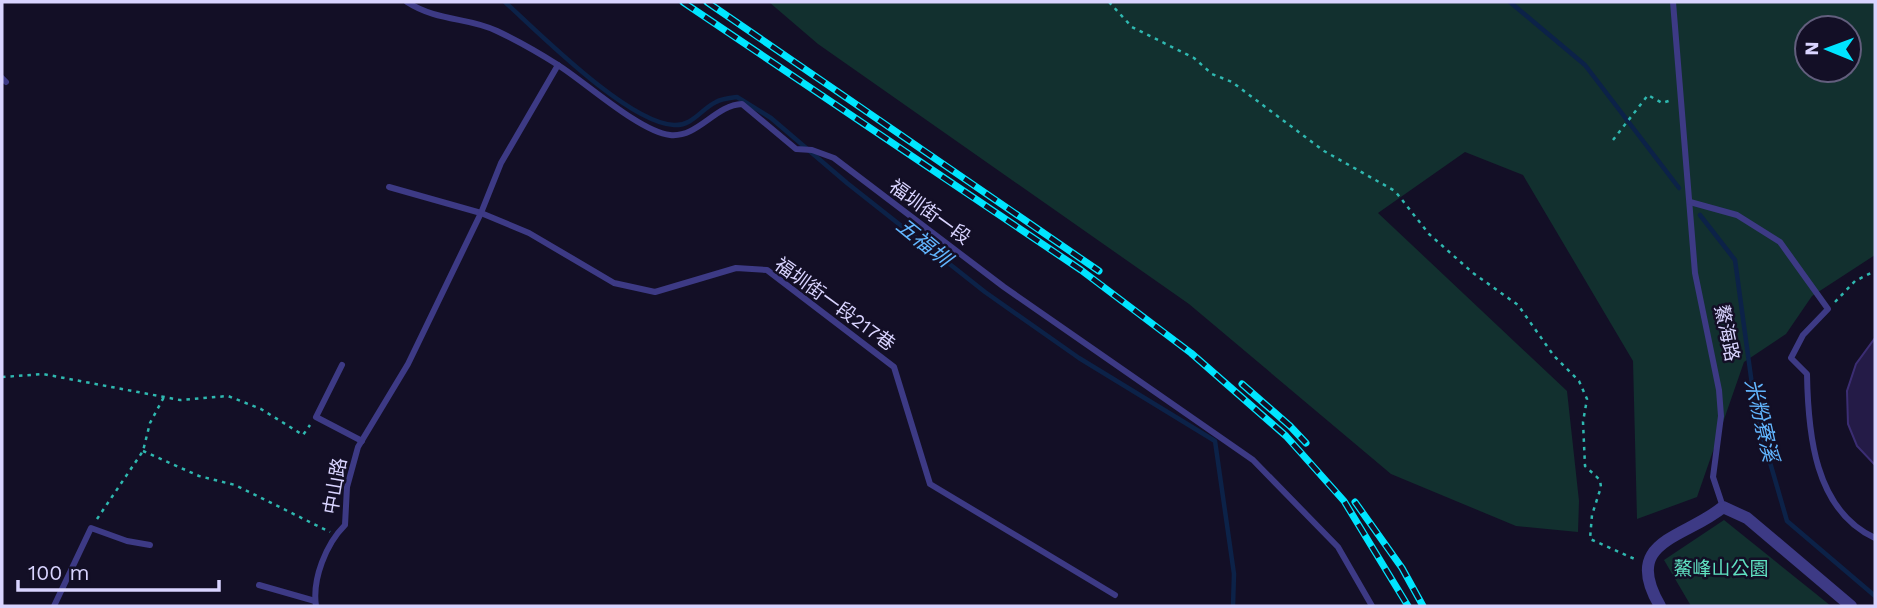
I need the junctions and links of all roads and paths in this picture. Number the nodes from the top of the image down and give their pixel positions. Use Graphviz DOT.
graph roads {
  1 [pos="407,2"];
  2 [pos="1109,2"];
  3 [pos="1673,2"];
  4 [pos="558,65"];
  5 [pos="1681,114"];
  6 [pos="1613,140"];
  7 [pos="389,187"];
  8 [pos="1690,202"];
  9 [pos="481,213"];
  10 [pos="1875,271"];
  11 [pos="1828,309"];
  12 [pos="342,365"];
  13 [pos="2,377"];
  14 [pos="165,396"];
  15 [pos="316,417"];
  16 [pos="360,444"];
  17 [pos="143,451"];
  18 [pos="1723,507"];
  19 [pos="91,528"];
  20 [pos="336,534"];
  21 [pos="1875,538"];
  22 [pos="150,545"];
  23 [pos="1647,564"];
  24 [pos="259,584"];
  25 [pos="1115,595"];
  26 [pos="316,604"];
  27 [pos="54,606"];
  28 [pos="1372,606"];
  29 [pos="1660,606"];
  30 [pos="1851,606"];
  1 -- 4 [label="lane, 福圳街一段"];
  2 -- 23 [label="path"];
  3 -- 5 [label="lane, 鰲海路"];
  4 -- 9 [label="lane"];
  4 -- 28 [label="lane, 福圳街一段"];
  5 -- 6 [label="path"];
  5 -- 8 [label="lane, 鰲海路"];
  7 -- 9 [label="lane, 福圳街一段217巷"];
  8 -- 11 [label="lane"];
  8 -- 18 [label="lane, 鰲海路"];
  9 -- 16 [label="lane"];
  9 -- 25 [label="lane, 福圳街一段217巷"];
  10 -- 11 [label="path"];
  11 -- 21 [label="lane"];
  12 -- 15 [label="lane"];
  13 -- 14 [label="path"];
  14 -- 15 [label="path"];
  14 -- 17 [label="path"];
  15 -- 16 [label="lane"];
  16 -- 20 [label="lane, 中山路"];
  17 -- 19 [label="path"];
  17 -- 20 [label="path"];
  18 -- 23 [label="street"];
  18 -- 30 [label="street"];
  19 -- 22 [label="lane"];
  19 -- 27 [label="lane"];
  20 -- 26 [label="lane, 中山路"];
  23 -- 29 [label="street"];
  24 -- 26 [label="lane"];
}
